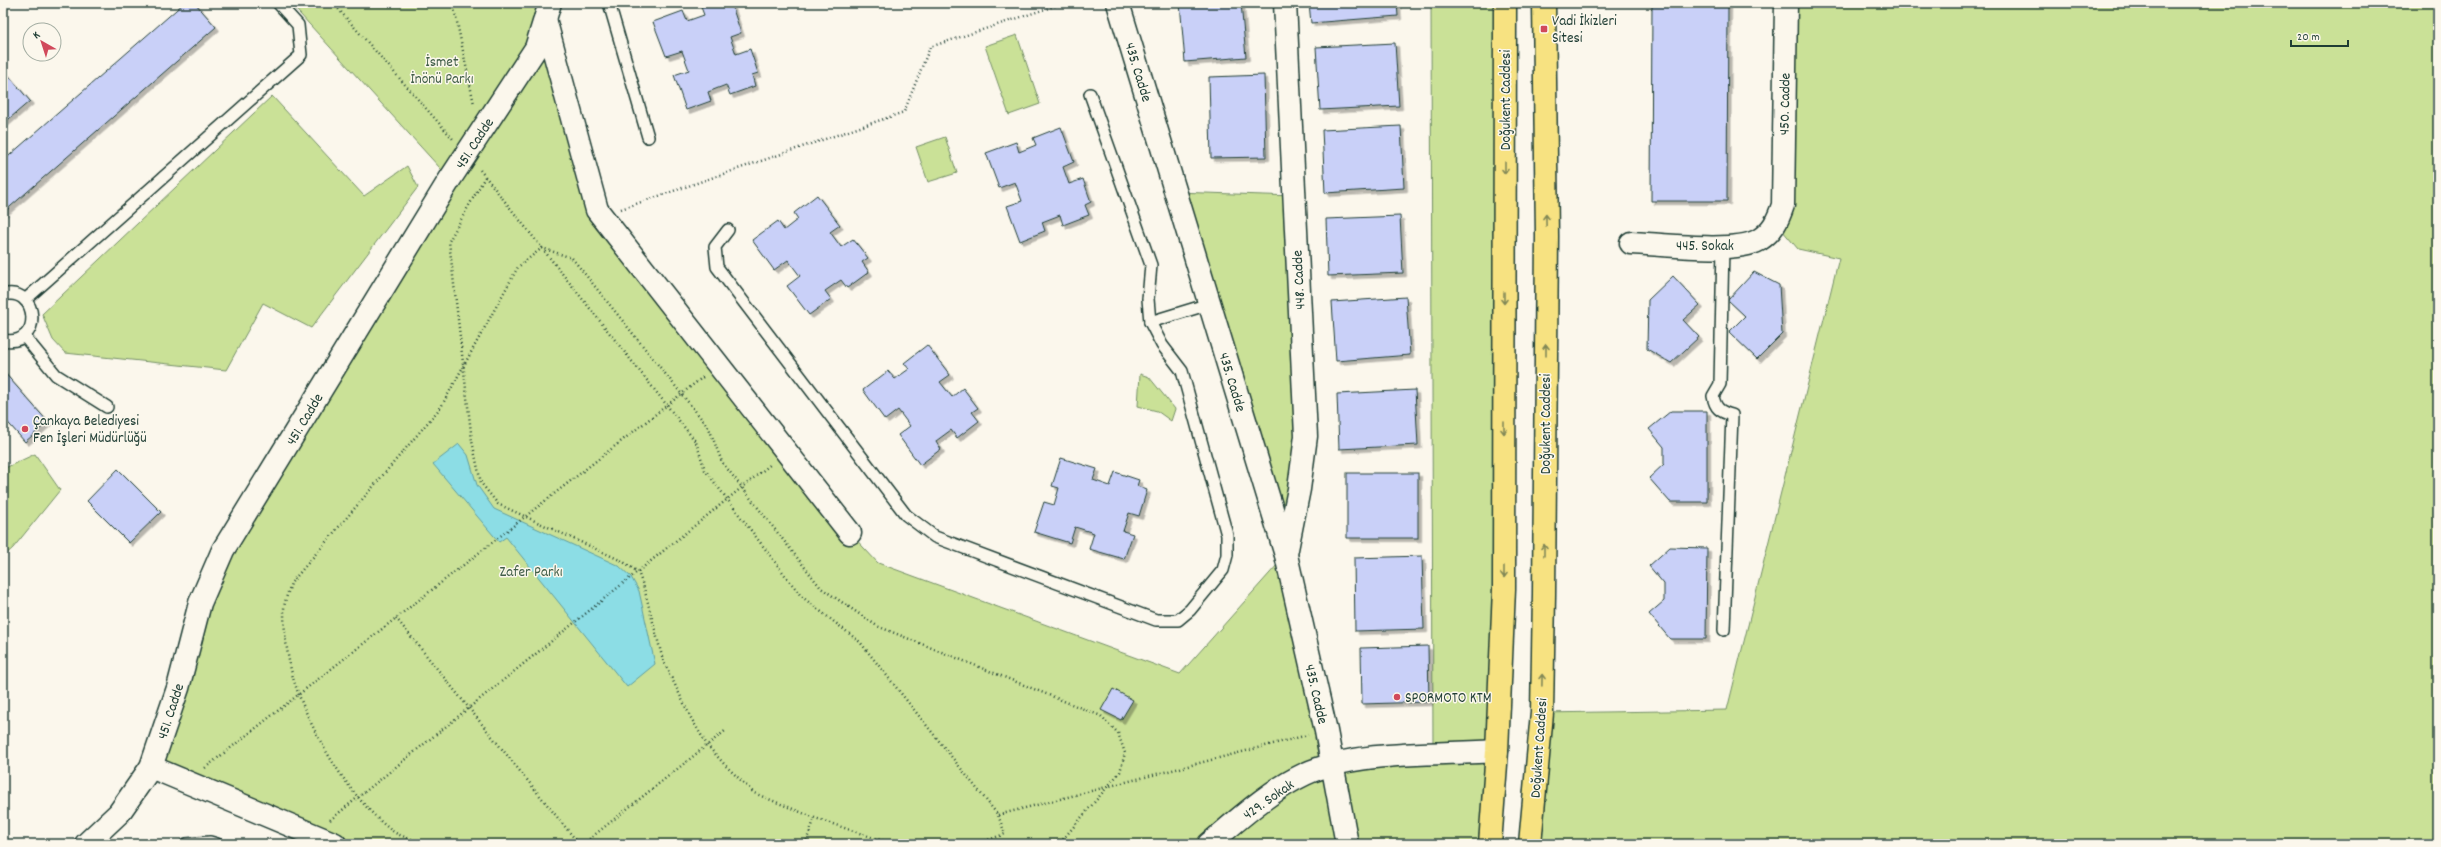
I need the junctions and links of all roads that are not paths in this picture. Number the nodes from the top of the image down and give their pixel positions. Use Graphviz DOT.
graph roads {
  1 [pos="278,3"];
  2 [pos="609,3"];
  3 [pos="1118,3"];
  4 [pos="1285,3"];
  5 [pos="1505,3"];
  6 [pos="1544,3"];
  7 [pos="1786,3"];
  8 [pos="548,11"];
  9 [pos="1090,94"];
  10 [pos="648,137"];
  11 [pos="1783,205"];
  12 [pos="728,230"];
  13 [pos="1631,243"];
  14 [pos="1722,247"];
  15 [pos="3,295"];
  16 [pos="25,300"];
  17 [pos="1209,304"];
  18 [pos="1150,322"];
  19 [pos="24,336"];
  20 [pos="3,340"];
  21 [pos="107,407"];
  22 [pos="850,533"];
  23 [pos="1286,555"];
  24 [pos="1724,630"];
  25 [pos="1497,751"];
  26 [pos="1333,764"];
  27 [pos="151,767"];
  28 [pos="86,844"];
  29 [pos="186,844"];
  30 [pos="217,844"];
  31 [pos="335,844"];
  32 [pos="1209,844"];
  33 [pos="1347,844"];
  34 [pos="1490,844"];
  35 [pos="1530,844"];
  1 -- 16 [label="lane"];
  2 -- 10 [label="lane"];
  3 -- 17 [label="street, 435. Cadde"];
  4 -- 23 [label="street, 448. Cadde"];
  5 -- 25 [label="main road, Doğukent Caddesi, one-way"];
  35 -- 6 [label="main road, Doğukent Caddesi, one-way"];
  7 -- 11 [label="street, 450. Cadde"];
  8 -- 22 [label="street"];
  8 -- 27 [label="street, 451. Cadde"];
  9 -- 18 [label="lane"];
  11 -- 14 [label="street, 445. Sokak"];
  12 -- 18 [label="lane"];
  13 -- 14 [label="street, 445. Sokak"];
  14 -- 24 [label="lane"];
  15 -- 16 [label="lane"];
  16 -- 19 [label="lane"];
  17 -- 18 [label="lane"];
  17 -- 23 [label="street, 435. Cadde"];
  19 -- 20 [label="lane"];
  19 -- 21 [label="lane"];
  23 -- 26 [label="street, 435. Cadde"];
  25 -- 26 [label="street, 429. Sokak"];
  25 -- 34 [label="main road, Doğukent Caddesi"];
  26 -- 32 [label="street, 429. Sokak"];
  26 -- 33 [label="street, 435. Cadde"];
  27 -- 28 [label="street, 451. Cadde"];
  27 -- 31 [label="street"];
  29 -- 30 [label="lane"];
}
